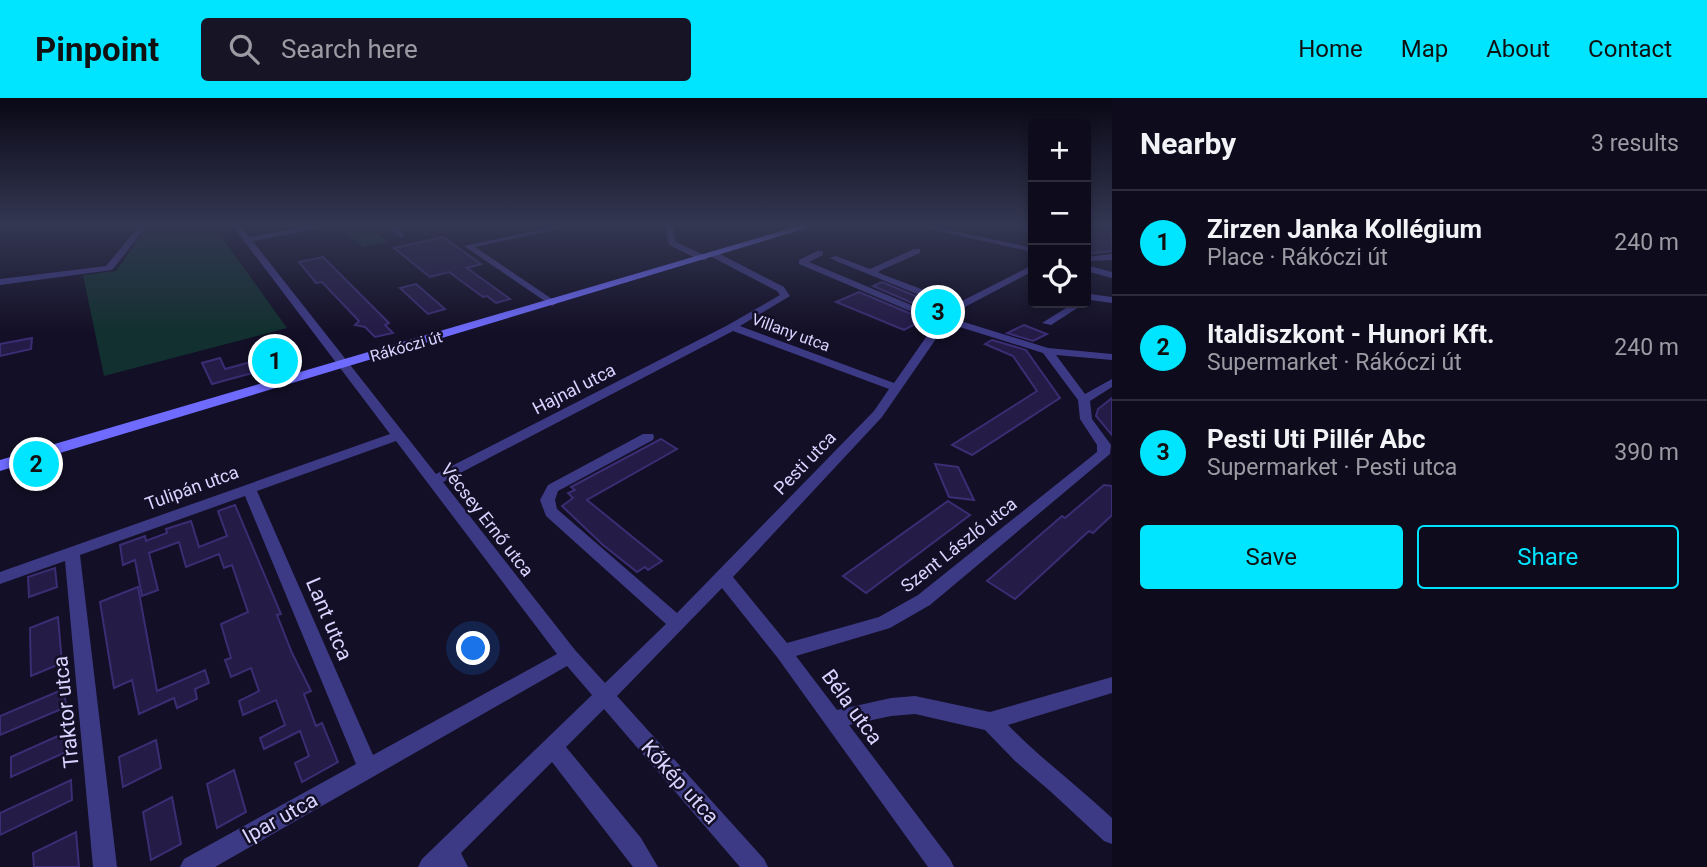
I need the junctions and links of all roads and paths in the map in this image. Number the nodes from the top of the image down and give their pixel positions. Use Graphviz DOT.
graph roads {
  1 [pos="115,261"];
  2 [pos="262,261"];
  3 [pos="490,261"];
  4 [pos="693,261"];
  5 [pos="719,261"];
  6 [pos="804,261"];
  7 [pos="841,261"];
  8 [pos="895,261"];
  9 [pos="1091,269"];
  10 [pos="1028,271"];
  11 [pos="875,274"];
  12 [pos="1112,275"];
  13 [pos="0,282"];
  14 [pos="1091,297"];
  15 [pos="1112,300"];
  16 [pos="551,303"];
  17 [pos="1072,308"];
  18 [pos="952,312"];
  19 [pos="1047,323"];
  20 [pos="732,327"];
  21 [pos="1047,351"];
  22 [pos="1112,357"];
  23 [pos="342,364"];
  24 [pos="1112,382"];
  25 [pos="897,388"];
  26 [pos="1084,400"];
  27 [pos="397,436"];
  28 [pos="648,437"];
  29 [pos="1108,456"];
  30 [pos="0,466"];
  31 [pos="433,481"];
  32 [pos="249,488"];
  33 [pos="72,553"];
  34 [pos="723,577"];
  35 [pos="0,578"];
  36 [pos="678,624"];
  37 [pos="783,652"];
  38 [pos="569,656"];
  39 [pos="1112,685"];
  40 [pos="604,696"];
  41 [pos="833,720"];
  42 [pos="990,721"];
  43 [pos="552,746"];
  44 [pos="368,768"];
  45 [pos="1112,833"];
  46 [pos="444,862"];
  47 [pos="105,867"];
  48 [pos="192,867"];
  49 [pos="646,867"];
  50 [pos="756,867"];
  51 [pos="942,867"];
  1 -- 13 [label="street"];
  2 -- 23 [label="street, Vécsey Ernő utca"];
  3 -- 16 [label="street"];
  4 -- 16 [label="street, Rákóczi út"];
  5 -- 20 [label="street, Villany utca"];
  6 -- 18 [label="street"];
  7 -- 11 [label="street"];
  8 -- 11 [label="street"];
  9 -- 12 [label="street"];
  10 -- 18 [label="street, Pesti utca"];
  11 -- 18 [label="street"];
  14 -- 15 [label="street"];
  16 -- 23 [label="street, Rákóczi út"];
  17 -- 19 [label="street"];
  18 -- 21 [label="street"];
  18 -- 25 [label="street, Pesti utca"];
  20 -- 25 [label="street, Villany utca"];
  20 -- 31 [label="street, Hajnal utca"];
  21 -- 22 [label="street"];
  21 -- 26 [label="street, Szent László utca"];
  23 -- 27 [label="street, Vécsey Ernő utca"];
  23 -- 30 [label="street, Rákóczi út"];
  24 -- 26 [label="street"];
  25 -- 34 [label="street, Pesti utca"];
  26 -- 29 [label="street, Szent László utca"];
  27 -- 31 [label="street, Vécsey Ernő utca"];
  27 -- 32 [label="street, Tulipán utca"];
  28 -- 36 [label="street"];
  29 -- 37 [label="street, Szent László utca"];
  31 -- 38 [label="street, Vécsey Ernő utca"];
  32 -- 33 [label="street, Tulipán utca"];
  32 -- 44 [label="street, Lant utca"];
  33 -- 35 [label="street, Tulipán utca"];
  33 -- 47 [label="street, Traktor utca"];
  34 -- 36 [label="street, Pesti utca"];
  34 -- 37 [label="street, Béla utca"];
  36 -- 40 [label="street, Pesti utca"];
  37 -- 41 [label="street, Béla utca"];
  38 -- 40 [label="street, Vécsey Ernő utca"];
  38 -- 44 [label="street, Ipar utca"];
  39 -- 42 [label="street"];
  40 -- 43 [label="street, Pesti utca"];
  40 -- 50 [label="street, Kőkép utca"];
  41 -- 42 [label="street"];
  41 -- 51 [label="street, Béla utca"];
  42 -- 45 [label="street"];
  43 -- 46 [label="street, Pesti utca"];
  43 -- 49 [label="street"];
  44 -- 48 [label="street, Ipar utca"];
}
